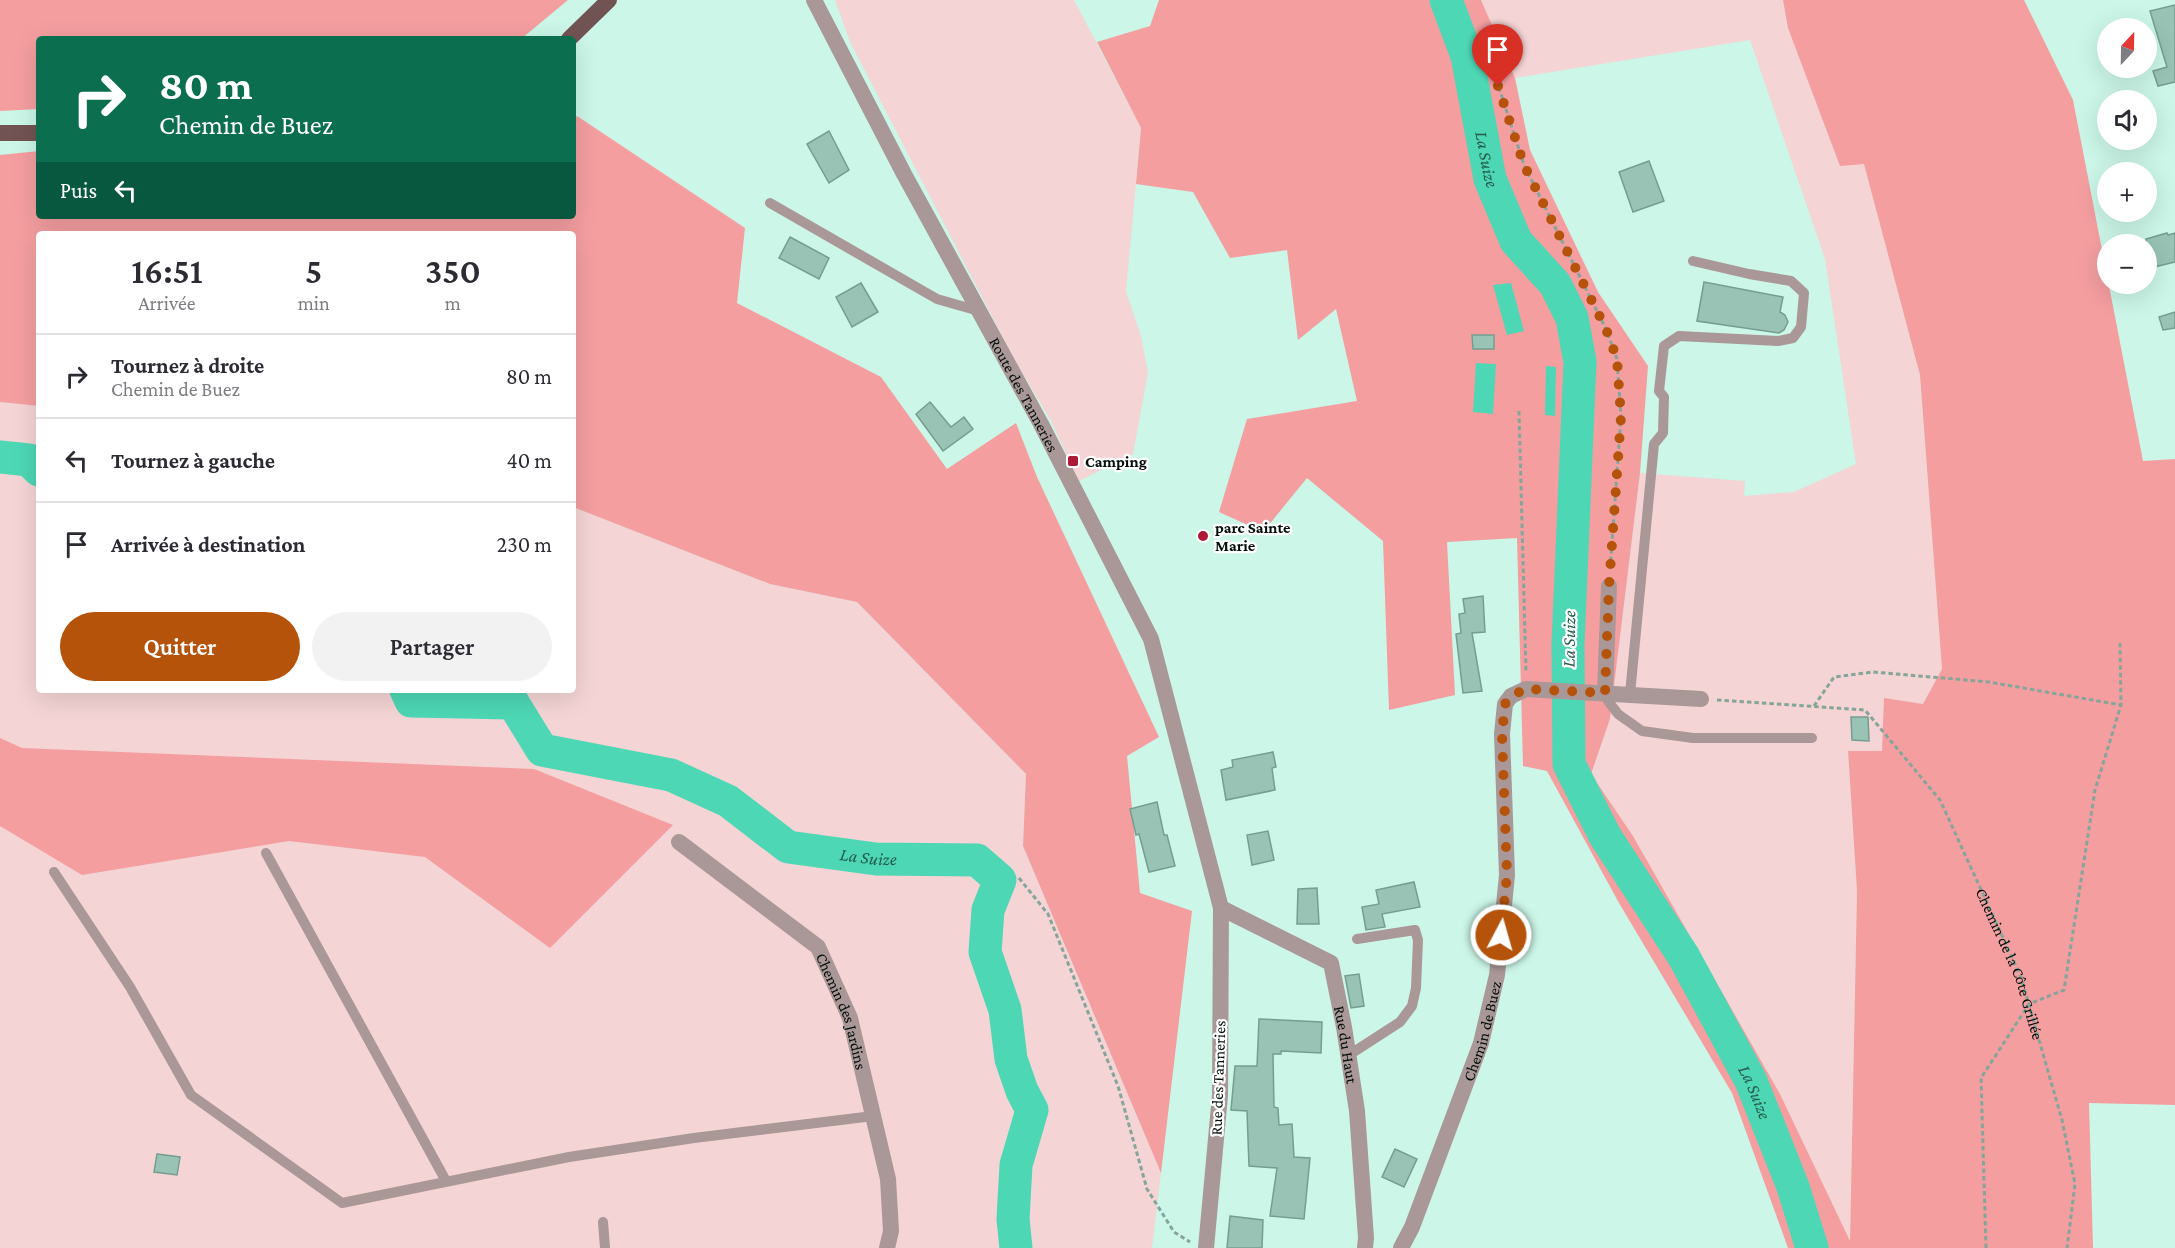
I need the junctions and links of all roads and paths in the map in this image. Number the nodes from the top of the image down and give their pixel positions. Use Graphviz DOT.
graph roads {
  1 [pos="609,0"];
  2 [pos="814,0"];
  3 [pos="572,36"];
  4 [pos="1492,66"];
  5 [pos="0,133"];
  6 [pos="36,133"];
  7 [pos="770,203"];
  8 [pos="1693,261"];
  9 [pos="979,311"];
  10 [pos="1519,411"];
  11 [pos="1609,586"];
  12 [pos="2120,643"];
  13 [pos="1526,689"];
  14 [pos="1605,693"];
  15 [pos="1630,694"];
  16 [pos="1701,699"];
  17 [pos="2121,705"];
  18 [pos="1815,706"];
  19 [pos="1812,738"];
  20 [pos="679,842"];
  21 [pos="266,853"];
  22 [pos="54,872"];
  23 [pos="1019,878"];
  24 [pos="1221,908"];
  25 [pos="1357,939"];
  26 [pos="2029,1004"];
  27 [pos="1349,1055"];
  28 [pos="873,1116"];
  29 [pos="446,1181"];
  30 [pos="603,1222"];
  31 [pos="1198,1245"];
  32 [pos="605,1248"];
  33 [pos="887,1248"];
  34 [pos="1365,1248"];
  35 [pos="1401,1248"];
  36 [pos="1986,1248"];
  37 [pos="2067,1248"];
  1 -- 3 [label="main road"];
  2 -- 9 [label="street, Route des Tanneries"];
  4 -- 11 [label="path"];
  5 -- 6 [label="main road"];
  7 -- 9 [label="lane"];
  8 -- 15 [label="lane"];
  9 -- 24 [label="street, Route des Tanneries"];
  10 -- 13 [label="path"];
  11 -- 14 [label="street"];
  12 -- 17 [label="path"];
  13 -- 14 [label="street"];
  13 -- 35 [label="street, Chemin de Buez"];
  14 -- 15 [label="street"];
  14 -- 19 [label="lane"];
  15 -- 16 [label="street"];
  16 -- 18 [label="path"];
  17 -- 18 [label="path"];
  17 -- 26 [label="path"];
  18 -- 26 [label="path, Chemin de la Côte Grillée"];
  20 -- 28 [label="street, Chemin des Jardins"];
  21 -- 29 [label="lane"];
  22 -- 29 [label="lane"];
  23 -- 31 [label="path"];
  24 -- 27 [label="street, Rue du Haut"];
  24 -- 31 [label="street, Rue des Tanneries"];
  25 -- 27 [label="lane"];
  26 -- 36 [label="path"];
  26 -- 37 [label="path, Chemin de la Côte Grillée"];
  27 -- 34 [label="street, Rue du Haut"];
  28 -- 29 [label="lane"];
  28 -- 33 [label="street, Chemin des Jardins"];
  30 -- 32 [label="lane"];
}
